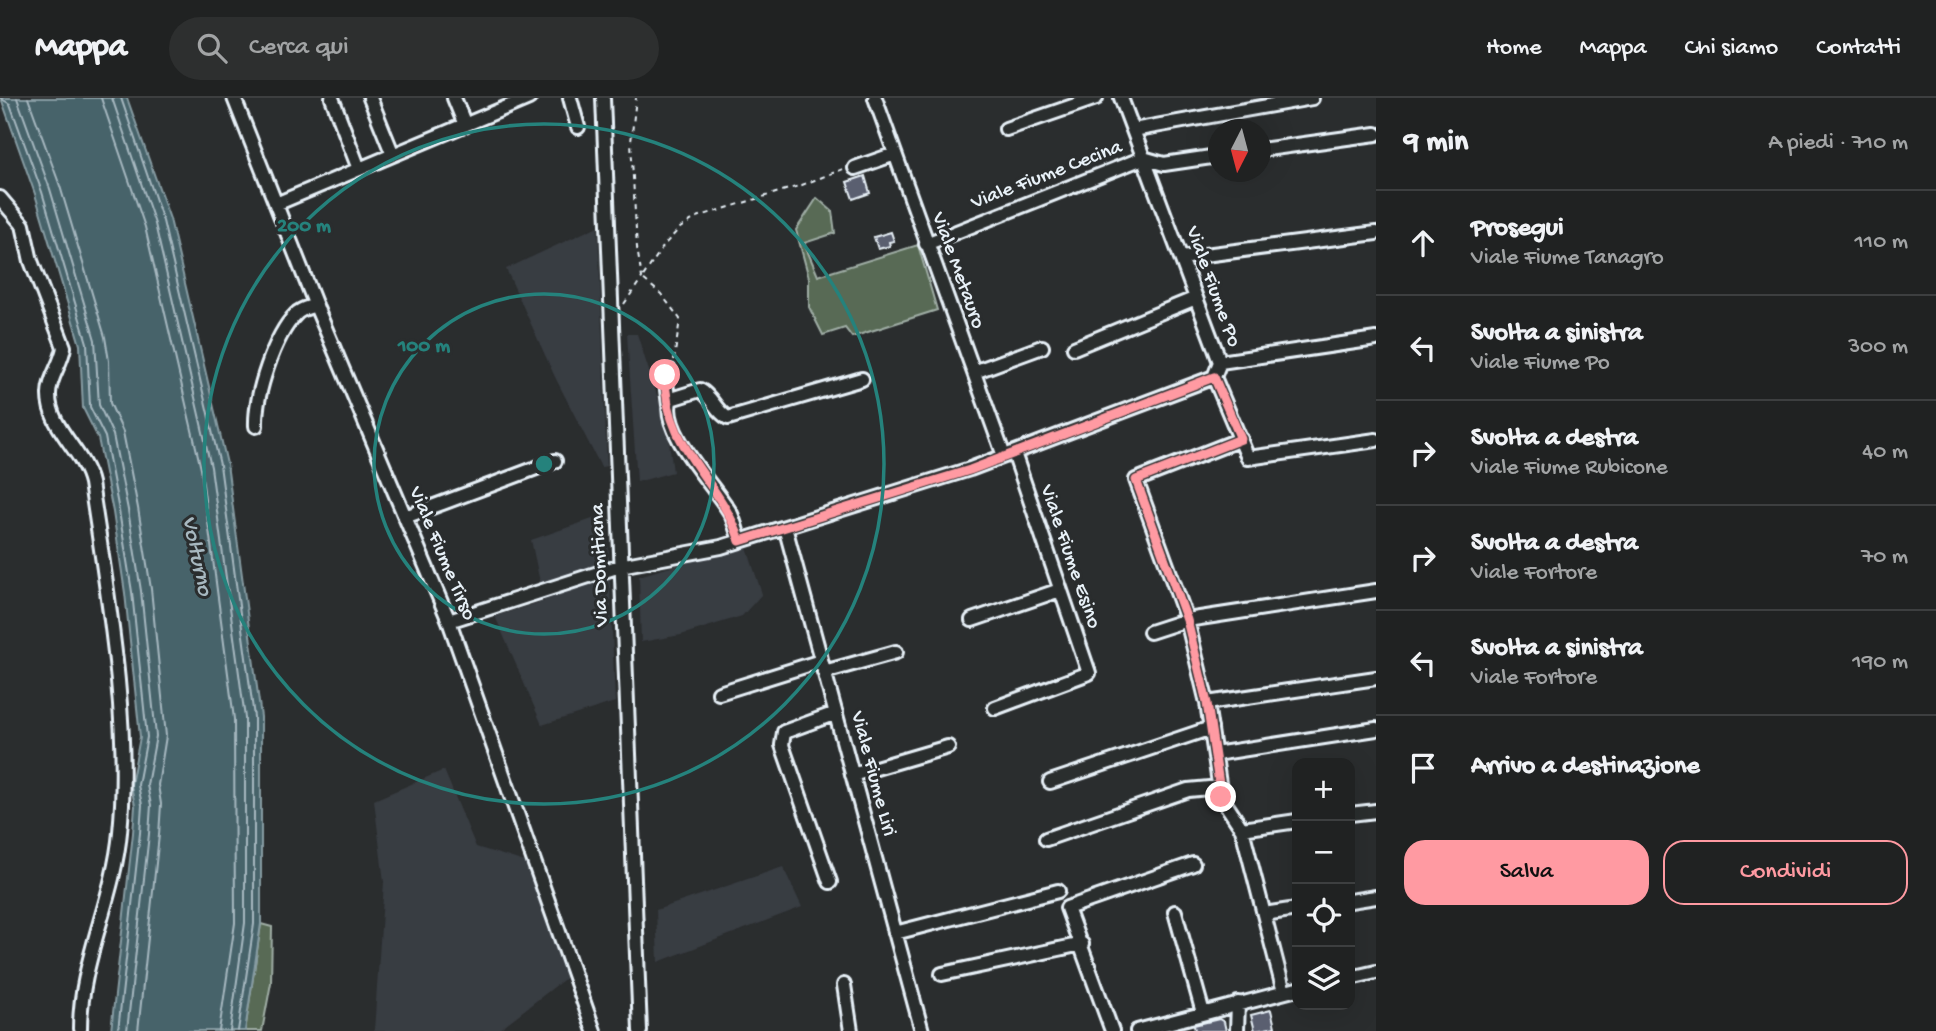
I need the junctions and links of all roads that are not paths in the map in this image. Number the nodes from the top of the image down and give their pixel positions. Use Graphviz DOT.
graph roads {
  1 [pos="234,98"];
  2 [pos="332,98"];
  3 [pos="370,98"];
  4 [pos="454,98"];
  5 [pos="529,98"];
  6 [pos="570,98"];
  7 [pos="603,98"];
  8 [pos="875,98"];
  9 [pos="1096,98"];
  10 [pos="1121,98"];
  11 [pos="1312,98"];
  12 [pos="502,103"];
  13 [pos="465,125"];
  14 [pos="578,127"];
  15 [pos="1006,129"];
  16 [pos="1133,130"];
  17 [pos="1376,134"];
  18 [pos="1271,149"];
  19 [pos="895,154"];
  20 [pos="393,155"];
  21 [pos="1143,158"];
  22 [pos="1208,158"];
  23 [pos="855,167"];
  24 [pos="359,169"];
  25 [pos="0,198"];
  26 [pos="276,204"];
  27 [pos="1376,233"];
  28 [pos="926,244"];
  29 [pos="1181,258"];
  30 [pos="1196,298"];
  31 [pos="316,305"];
  32 [pos="1376,339"];
  33 [pos="1042,346"];
  34 [pos="1074,348"];
  35 [pos="1220,362"];
  36 [pos="670,371"];
  37 [pos="974,372"];
  38 [pos="1214,377"];
  39 [pos="862,379"];
  40 [pos="668,405"];
  41 [pos="256,426"];
  42 [pos="1241,439"];
  43 [pos="1376,440"];
  44 [pos="1009,455"];
  45 [pos="555,461"];
  46 [pos="405,517"];
  47 [pos="785,527"];
  48 [pos="740,541"];
  49 [pos="621,566"];
  50 [pos="1060,590"];
  51 [pos="1376,591"];
  52 [pos="972,620"];
  53 [pos="1187,620"];
  54 [pos="449,621"];
  55 [pos="1150,632"];
  56 [pos="895,652"];
  57 [pos="823,666"];
  58 [pos="1376,678"];
  59 [pos="719,693"];
  60 [pos="1207,703"];
  61 [pos="995,708"];
  62 [pos="836,713"];
  63 [pos="1211,728"];
  64 [pos="1376,729"];
  65 [pos="948,747"];
  66 [pos="1215,754"];
  67 [pos="852,775"];
  68 [pos="1050,782"];
  69 [pos="1220,787"];
  70 [pos="1376,811"];
  71 [pos="1355,813"];
  72 [pos="1292,822"];
  73 [pos="1242,829"];
  74 [pos="1046,839"];
  75 [pos="1193,864"];
  76 [pos="830,881"];
  77 [pos="1058,891"];
  78 [pos="1376,897"];
  79 [pos="1355,900"];
  80 [pos="1292,910"];
  81 [pos="1175,912"];
  82 [pos="1264,914"];
  83 [pos="895,933"];
  84 [pos="1082,944"];
  85 [pos="1376,972"];
  86 [pos="942,974"];
  87 [pos="1355,977"];
  88 [pos="844,985"];
  89 [pos="1292,990"];
  90 [pos="1284,992"];
  91 [pos="1238,1003"];
  92 [pos="1202,1013"];
  93 [pos="80,1029"];
  94 [pos="594,1031"];
  95 [pos="640,1031"];
  96 [pos="851,1031"];
  97 [pos="922,1031"];
  98 [pos="1112,1031"];
  99 [pos="1137,1031"];
  100 [pos="1237,1031"];
  1 -- 26 [label="street, Viale Fiume Tirso"];
  2 -- 24 [label="street"];
  3 -- 20 [label="street"];
  4 -- 13 [label="street"];
  5 -- 12 [label="street"];
  6 -- 14 [label="street"];
  7 -- 49 [label="street, Via Domitiana"];
  8 -- 19 [label="street, Viale Metauro"];
  9 -- 15 [label="street"];
  10 -- 16 [label="street, Viale Fiume Po"];
  11 -- 16 [label="street"];
  12 -- 13 [label="street"];
  13 -- 20 [label="street"];
  16 -- 21 [label="street, Viale Fiume Po"];
  17 -- 18 [label="street"];
  19 -- 23 [label="street"];
  19 -- 28 [label="street, Viale Metauro"];
  20 -- 24 [label="street"];
  21 -- 22 [label="street"];
  21 -- 28 [label="street, Viale Fiume Cecina"];
  21 -- 29 [label="street, Viale Fiume Po"];
  24 -- 26 [label="street"];
  25 -- 93 [label="street"];
  26 -- 31 [label="street, Viale Fiume Tirso"];
  27 -- 29 [label="street"];
  28 -- 37 [label="street, Viale Metauro"];
  29 -- 30 [label="street, Viale Fiume Po"];
  30 -- 34 [label="street"];
  30 -- 35 [label="street, Viale Fiume Po"];
  31 -- 41 [label="street"];
  31 -- 46 [label="street, Viale Fiume Tirso"];
  32 -- 35 [label="street"];
  33 -- 37 [label="street"];
  35 -- 38 [label="street, Viale Fiume Po"];
  36 -- 40 [label="street"];
  37 -- 44 [label="street, Viale Metauro"];
  38 -- 42 [label="street"];
  38 -- 44 [label="street, Viale Fiume Po"];
  39 -- 40 [label="street"];
  40 -- 48 [label="street"];
  42 -- 43 [label="street"];
  42 -- 53 [label="street"];
  44 -- 47 [label="street, Viale Fiume Po"];
  44 -- 50 [label="street, Viale Fiume Esino"];
  45 -- 46 [label="street"];
  46 -- 54 [label="street, Viale Fiume Tirso"];
  47 -- 48 [label="street, Viale Fiume Po"];
  47 -- 57 [label="street, Viale Fiume Liri"];
  48 -- 49 [label="street, Viale Fiume Po"];
  49 -- 54 [label="street, Viale Fiume Po"];
  49 -- 95 [label="street, Via Domitiana"];
  50 -- 52 [label="street"];
  50 -- 61 [label="street, Viale Fiume Esino"];
  51 -- 53 [label="street"];
  53 -- 55 [label="street"];
  53 -- 60 [label="street"];
  54 -- 94 [label="street, Viale Fiume Tirso"];
  56 -- 57 [label="street"];
  57 -- 59 [label="street"];
  57 -- 62 [label="street, Viale Fiume Liri"];
  58 -- 60 [label="street"];
  60 -- 63 [label="street"];
  62 -- 67 [label="street, Viale Fiume Liri"];
  62 -- 76 [label="street"];
  63 -- 66 [label="street"];
  63 -- 68 [label="street"];
  64 -- 66 [label="street"];
  65 -- 67 [label="street"];
  66 -- 69 [label="street"];
  67 -- 83 [label="street, Viale Fiume Liri"];
  69 -- 73 [label="street"];
  69 -- 74 [label="street"];
  70 -- 71 [label="street"];
  72 -- 73 [label="street"];
  73 -- 82 [label="street"];
  75 -- 84 [label="street"];
  77 -- 83 [label="street"];
  78 -- 79 [label="street"];
  80 -- 82 [label="street"];
  81 -- 92 [label="street"];
  82 -- 90 [label="street"];
  83 -- 97 [label="street, Viale Fiume Liri"];
  84 -- 86 [label="street"];
  84 -- 98 [label="street"];
  85 -- 87 [label="street"];
  88 -- 96 [label="street"];
  89 -- 90 [label="street"];
  90 -- 91 [label="street"];
  91 -- 92 [label="street"];
  91 -- 100 [label="street"];
  92 -- 99 [label="street"];
}
